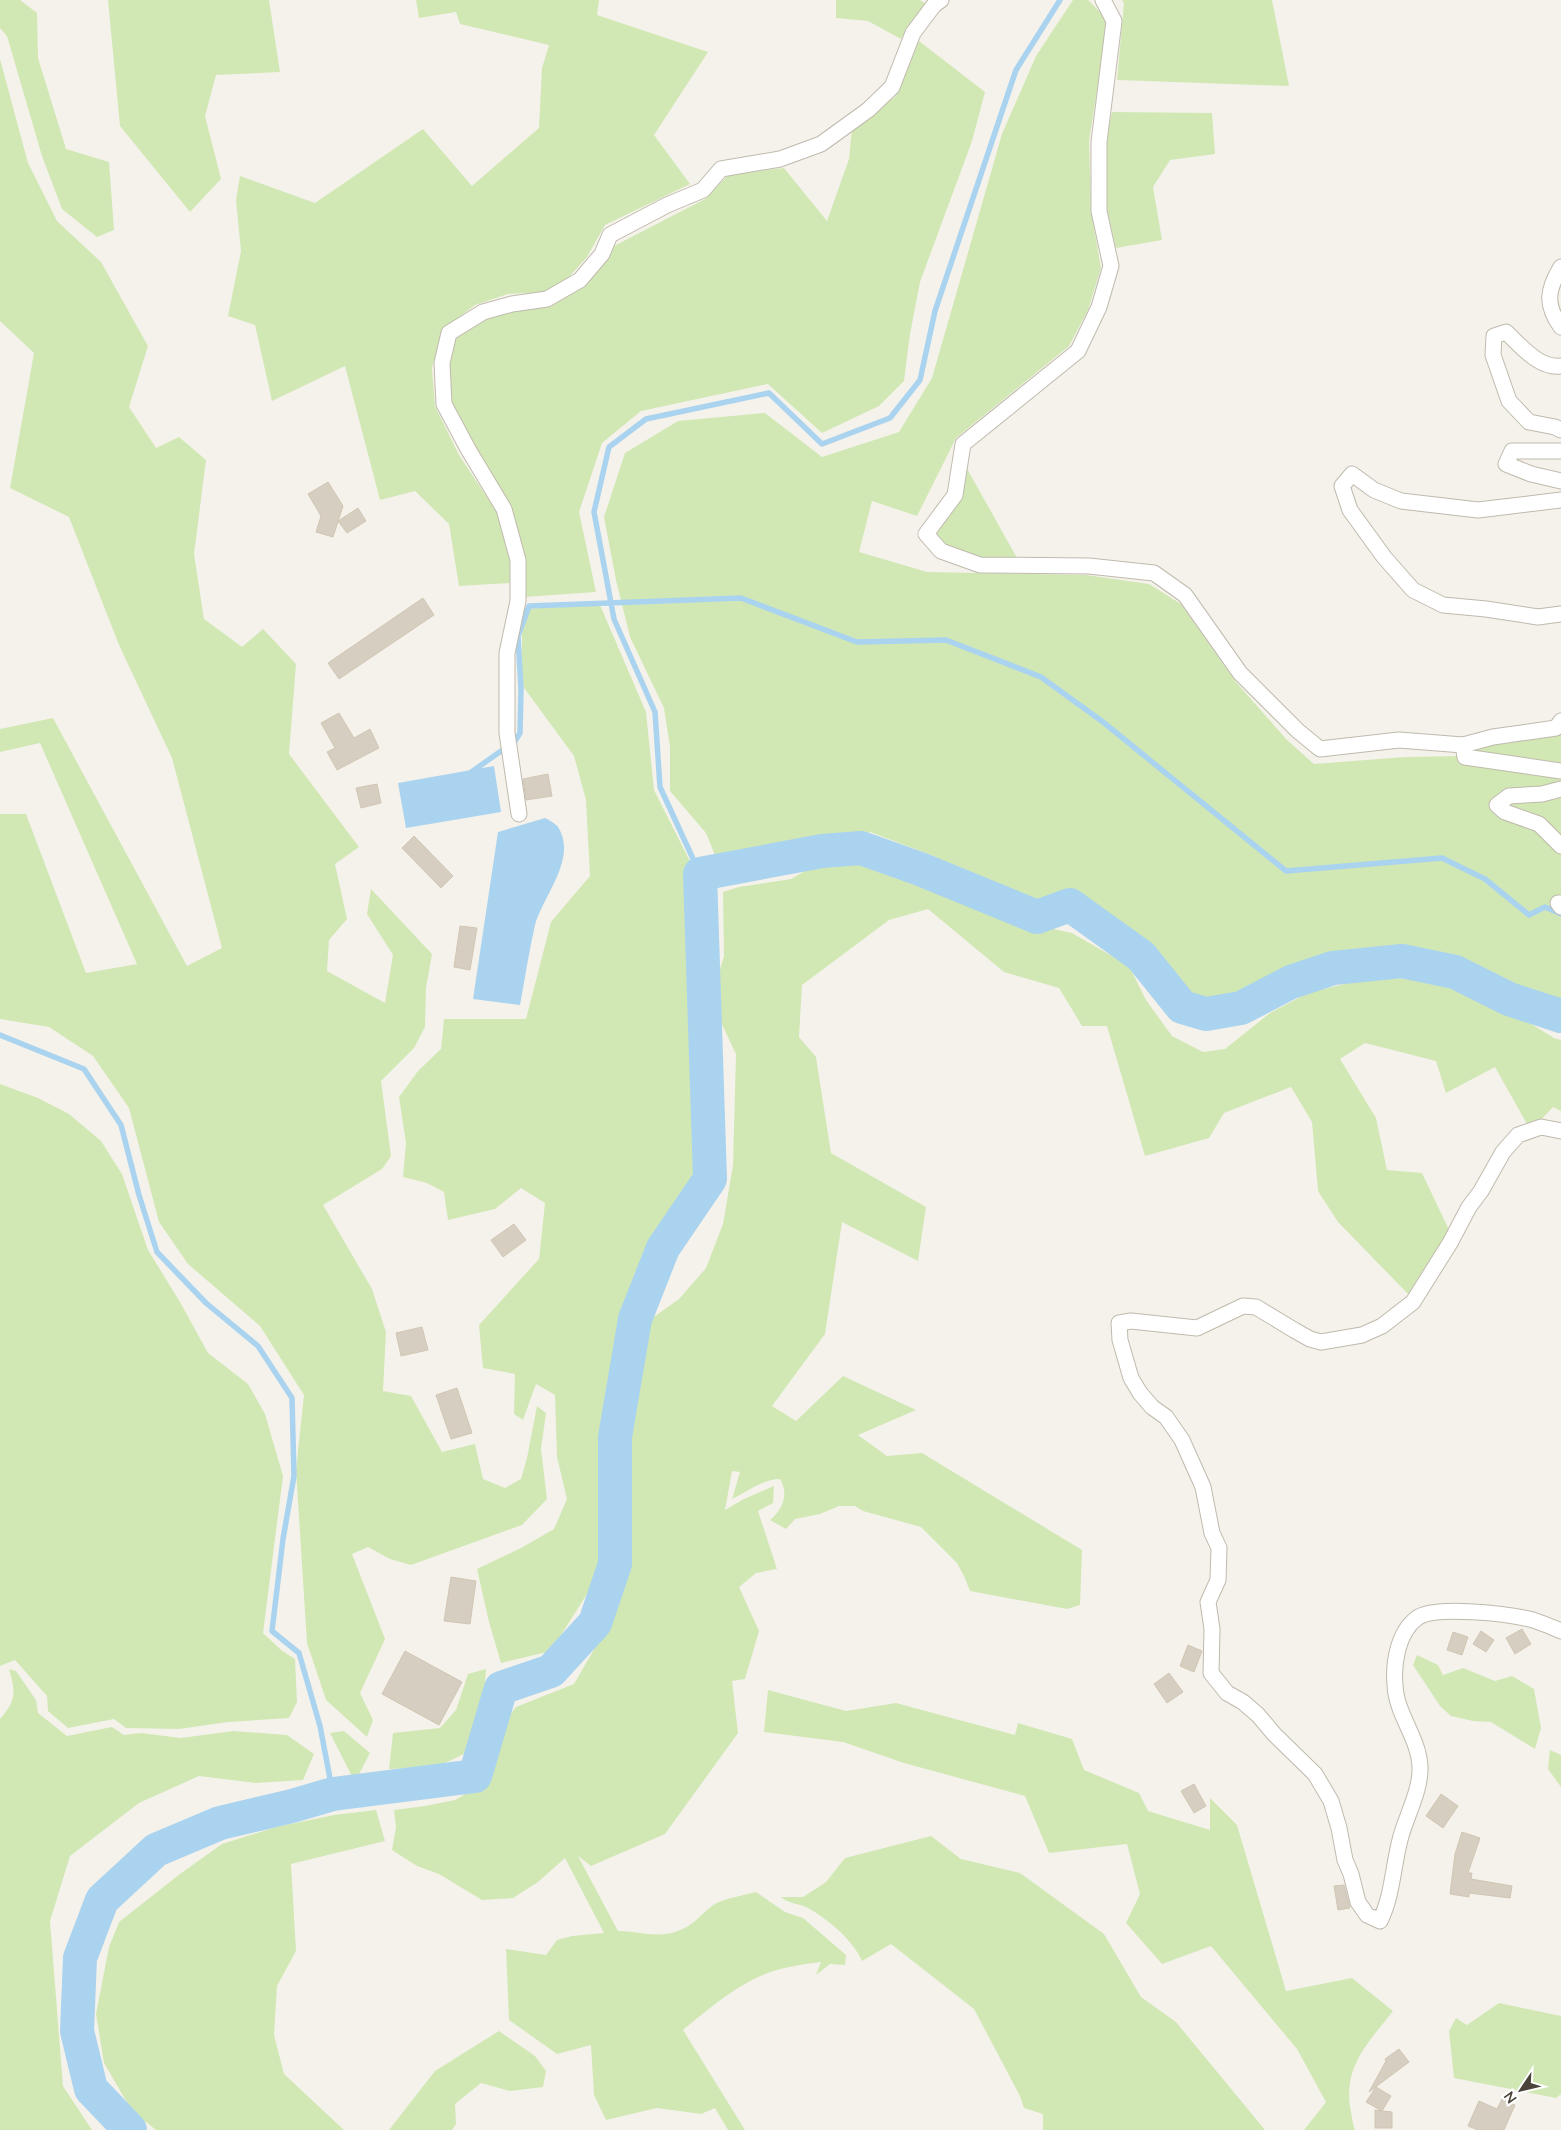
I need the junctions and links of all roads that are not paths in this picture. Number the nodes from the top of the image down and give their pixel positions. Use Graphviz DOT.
graph roads {
  1 [pos="941,0"];
  2 [pos="1102,0"];
  3 [pos="1561,267"];
  4 [pos="1561,327"];
  5 [pos="1561,366"];
  6 [pos="1561,430"];
  7 [pos="1561,451"];
  8 [pos="1561,481"];
  9 [pos="1561,500"];
  10 [pos="1561,614"];
  11 [pos="1561,721"];
  12 [pos="1463,746"];
  13 [pos="1561,771"];
  14 [pos="1561,789"];
  15 [pos="519,814"];
  16 [pos="1561,846"];
  17 [pos="1561,1131"];
  18 [pos="1561,1631"];
  1 -- 15 [label="street"];
  2 -- 12 [label="street"];
  3 -- 4 [label="street"];
  5 -- 6 [label="street"];
  7 -- 8 [label="street"];
  9 -- 10 [label="street"];
  11 -- 12 [label="street"];
  12 -- 13 [label="street"];
  14 -- 16 [label="street"];
  17 -- 18 [label="street"];
}
